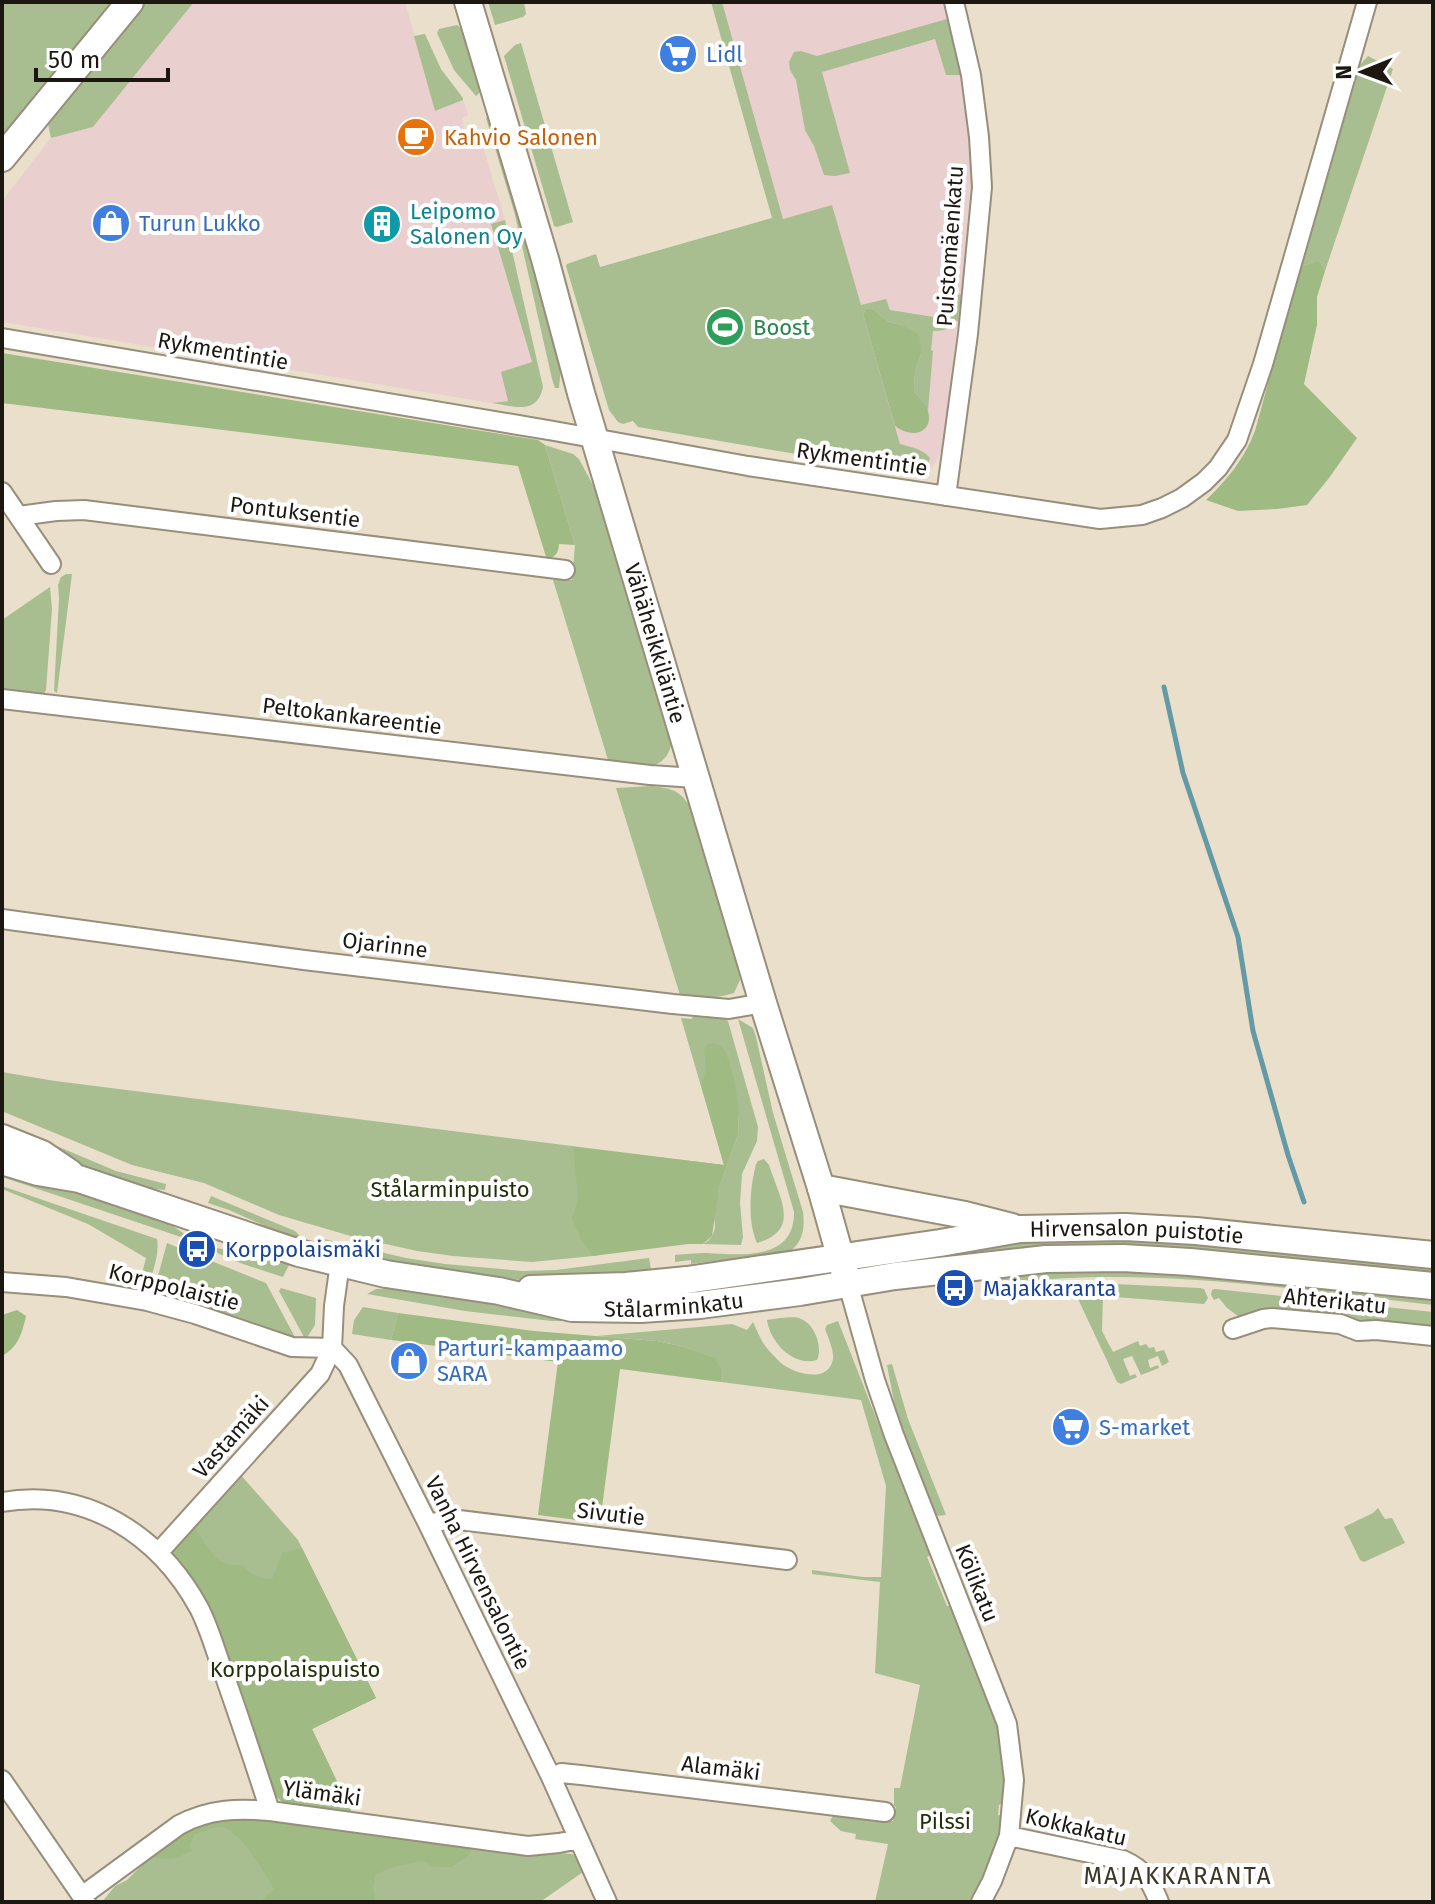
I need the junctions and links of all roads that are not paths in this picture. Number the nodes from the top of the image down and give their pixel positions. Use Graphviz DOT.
graph roads {
  1 [pos="130,2"];
  2 [pos="468,2"];
  3 [pos="954,2"];
  4 [pos="1367,2"];
  5 [pos="2,158"];
  6 [pos="2,338"];
  7 [pos="595,439"];
  8 [pos="2,492"];
  9 [pos="946,496"];
  10 [pos="19,516"];
  11 [pos="51,564"];
  12 [pos="565,570"];
  13 [pos="2,699"];
  14 [pos="696,778"];
  15 [pos="2,919"];
  16 [pos="763,1003"];
  17 [pos="2,1138"];
  18 [pos="2,1161"];
  19 [pos="79,1179"];
  20 [pos="821,1188"];
  21 [pos="1020,1229"];
  22 [pos="1433,1255"];
  23 [pos="841,1257"];
  24 [pos="340,1263"];
  25 [pos="2,1282"];
  26 [pos="848,1284"];
  27 [pos="1433,1286"];
  28 [pos="499,1291"];
  29 [pos="1233,1329"];
  30 [pos="1433,1336"];
  31 [pos="332,1348"];
  32 [pos="2,1502"];
  33 [pos="428,1524"];
  34 [pos="158,1553"];
  35 [pos="787,1560"];
  36 [pos="551,1777"];
  37 [pos="2,1780"];
  38 [pos="270,1811"];
  39 [pos="885,1812"];
  40 [pos="1009,1836"];
  41 [pos="579,1839"];
  42 [pos="84,1899"];
  43 [pos="607,1902"];
  44 [pos="981,1902"];
  45 [pos="1159,1902"];
  1 -- 5 [label="main road"];
  2 -- 7 [label="main road, Vähäheikkiläntie"];
  3 -- 9 [label="street, Puistomäenkatu"];
  4 -- 9 [label="street, Rykmentintie"];
  6 -- 7 [label="street, Rykmentintie"];
  7 -- 9 [label="street, Rykmentintie"];
  7 -- 14 [label="main road, Vähäheikkiläntie"];
  8 -- 10 [label="street"];
  10 -- 11 [label="street"];
  10 -- 12 [label="street, Pontuksentie"];
  13 -- 14 [label="street, Peltokankareentie"];
  14 -- 16 [label="main road, Vähäheikkiläntie"];
  15 -- 16 [label="street, Ojarinne"];
  16 -- 20 [label="main road, Vähäheikkiläntie"];
  17 -- 19 [label="main road, Stålarminkatu"];
  18 -- 19 [label="main road, Stålarminkatu"];
  19 -- 24 [label="main road, Stålarminkatu"];
  20 -- 21 [label="main road"];
  20 -- 23 [label="main road, Vähäheikkiläntie"];
  21 -- 22 [label="main road, Hirvensalon puistotie"];
  21 -- 23 [label="main road, Hirvensalon puistotie"];
  23 -- 26 [label="main road, Vähäheikkiläntie"];
  23 -- 28 [label="main road, Stålarminkatu"];
  24 -- 28 [label="main road, Stålarminkatu"];
  24 -- 31 [label="street"];
  25 -- 31 [label="street, Korppolaistie"];
  26 -- 27 [label="main road, Hirvensalon puistotie"];
  26 -- 28 [label="main road, Stålarminkatu"];
  26 -- 40 [label="street, Kölikatu"];
  29 -- 30 [label="street, Ahterikatu"];
  31 -- 33 [label="street, Vanha Hirvensalontie"];
  31 -- 34 [label="street, Vastamäki"];
  32 -- 34 [label="street"];
  33 -- 35 [label="street, Sivutie"];
  33 -- 36 [label="street, Vanha Hirvensalontie"];
  34 -- 38 [label="street"];
  36 -- 39 [label="street, Alamäki"];
  36 -- 41 [label="street, Vanha Hirvensalontie"];
  37 -- 42 [label="street"];
  38 -- 41 [label="street, Ylämäki"];
  38 -- 42 [label="street, Ylämäki"];
  40 -- 44 [label="street, Kölikatu"];
  40 -- 45 [label="street, Kokkakatu"];
  41 -- 43 [label="street, Vanha Hirvensalontie"];
}
